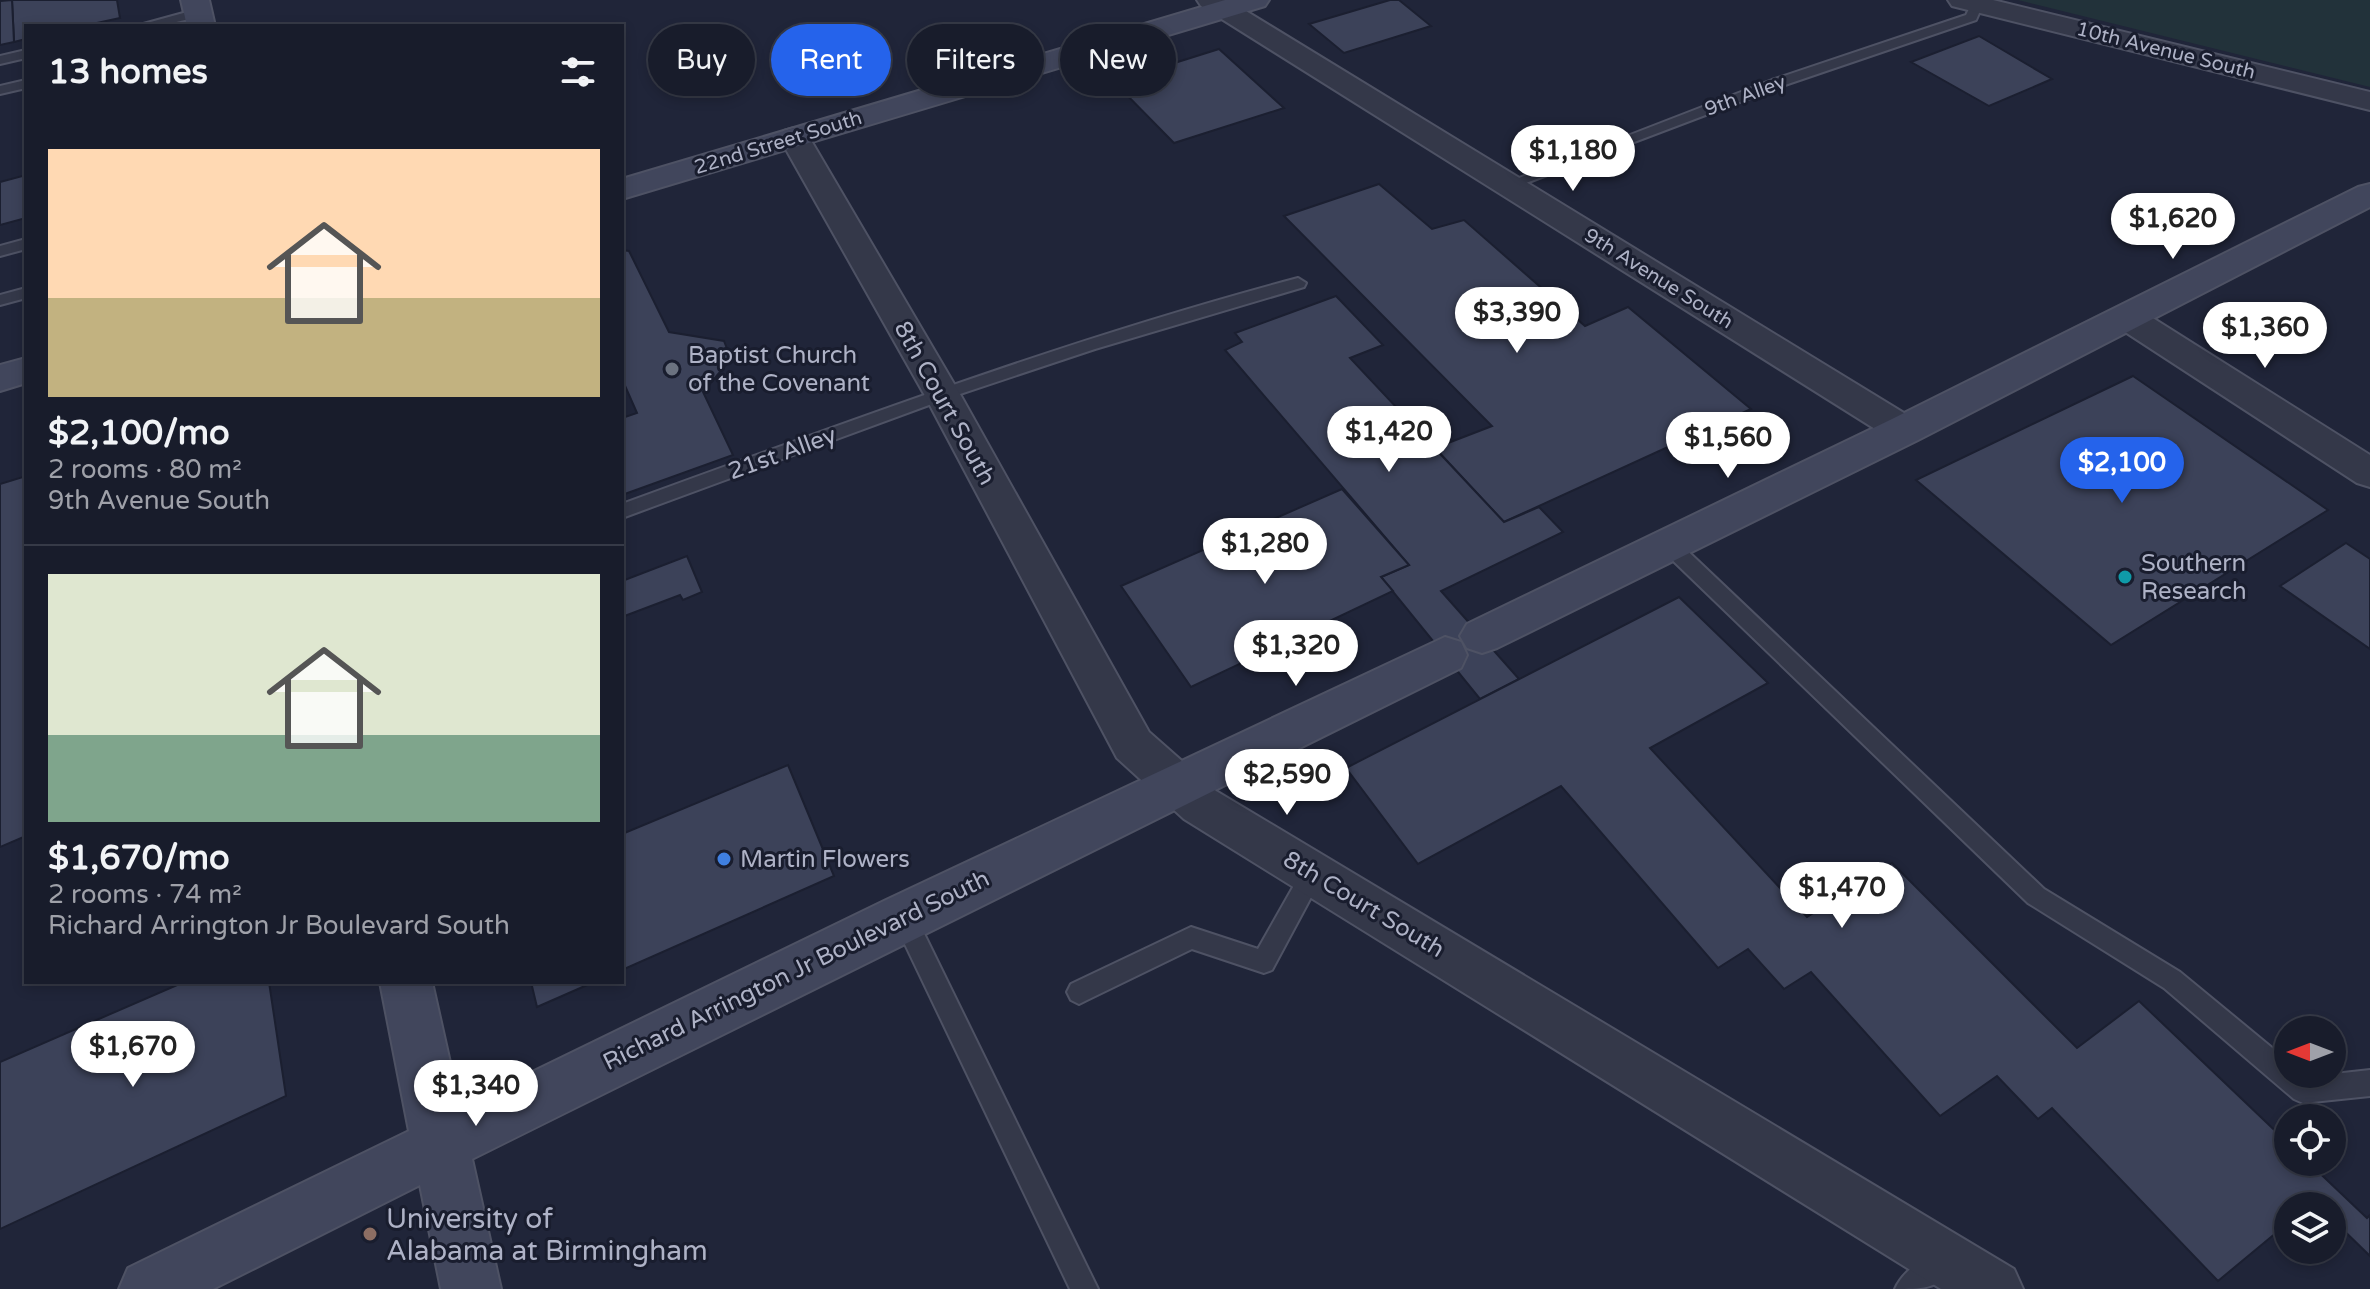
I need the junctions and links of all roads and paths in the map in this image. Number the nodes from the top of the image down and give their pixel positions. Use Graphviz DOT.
graph roads {
  1 [pos="1255,0"];
  2 [pos="1969,2"];
  3 [pos="1216,5"];
  4 [pos="198,13"];
  5 [pos="151,24"];
  6 [pos="24,54"];
  7 [pos="0,60"];
  8 [pos="24,84"];
  9 [pos="0,90"];
  10 [pos="2370,101"];
  11 [pos="794,137"];
  12 [pos="1508,185"];
  13 [pos="624,188"];
  14 [pos="2370,194"];
  15 [pos="24,245"];
  16 [pos="0,251"];
  17 [pos="1298,283"];
  18 [pos="24,294"];
  19 [pos="0,300"];
  20 [pos="2128,318"];
  21 [pos="24,371"];
  22 [pos="0,378"];
  23 [pos="942,394"];
  24 [pos="1904,430"];
  25 [pos="2370,473"];
  26 [pos="624,510"];
  27 [pos="1669,545"];
  28 [pos="1178,784"];
  29 [pos="1313,873"];
  30 [pos="904,917"];
  31 [pos="406,984"];
  32 [pos="1079,992"];
  33 [pos="2370,1083"];
  34 [pos="439,1145"];
  35 [pos="1945,1260"];
  36 [pos="149,1289"];
  37 [pos="471,1289"];
  38 [pos="1084,1289"];
  39 [pos="1909,1289"];
  40 [pos="1994,1289"];
  1 -- 3 [label="street, 22nd Street South"];
  2 -- 10 [label="street, 10th Avenue South"];
  2 -- 12 [label="lane, 9th Alley"];
  3 -- 11 [label="street, 22nd Street South"];
  3 -- 12 [label="street, 9th Avenue South"];
  4 -- 5 [label="lane"];
  6 -- 7 [label="lane"];
  8 -- 9 [label="lane"];
  11 -- 13 [label="street, 22nd Street South"];
  11 -- 23 [label="street, 8th Court South"];
  12 -- 24 [label="street, 9th Avenue South"];
  14 -- 20 [label="street, Richard Arrington Jr Boulevard South"];
  15 -- 16 [label="lane"];
  17 -- 23 [label="lane, 21st Alley"];
  18 -- 19 [label="lane"];
  20 -- 24 [label="street, Richard Arrington Jr Boulevard South"];
  20 -- 25 [label="street"];
  21 -- 22 [label="street"];
  23 -- 26 [label="lane, 21st Alley"];
  23 -- 28 [label="street, 8th Court South"];
  24 -- 27 [label="street, Richard Arrington Jr Boulevard South"];
  27 -- 28 [label="street, Richard Arrington Jr Boulevard South"];
  27 -- 33 [label="lane"];
  28 -- 29 [label="street, 8th Court South"];
  28 -- 30 [label="street, Richard Arrington Jr Boulevard South"];
  29 -- 32 [label="lane"];
  29 -- 35 [label="street, 8th Court South"];
  30 -- 34 [label="street, Richard Arrington Jr Boulevard South"];
  30 -- 38 [label="lane"];
  31 -- 34 [label="street"];
  34 -- 36 [label="street, Richard Arrington Jr Boulevard South"];
  34 -- 37 [label="street"];
  35 -- 39 [label="lane"];
  35 -- 40 [label="street, 8th Court South"];
}
